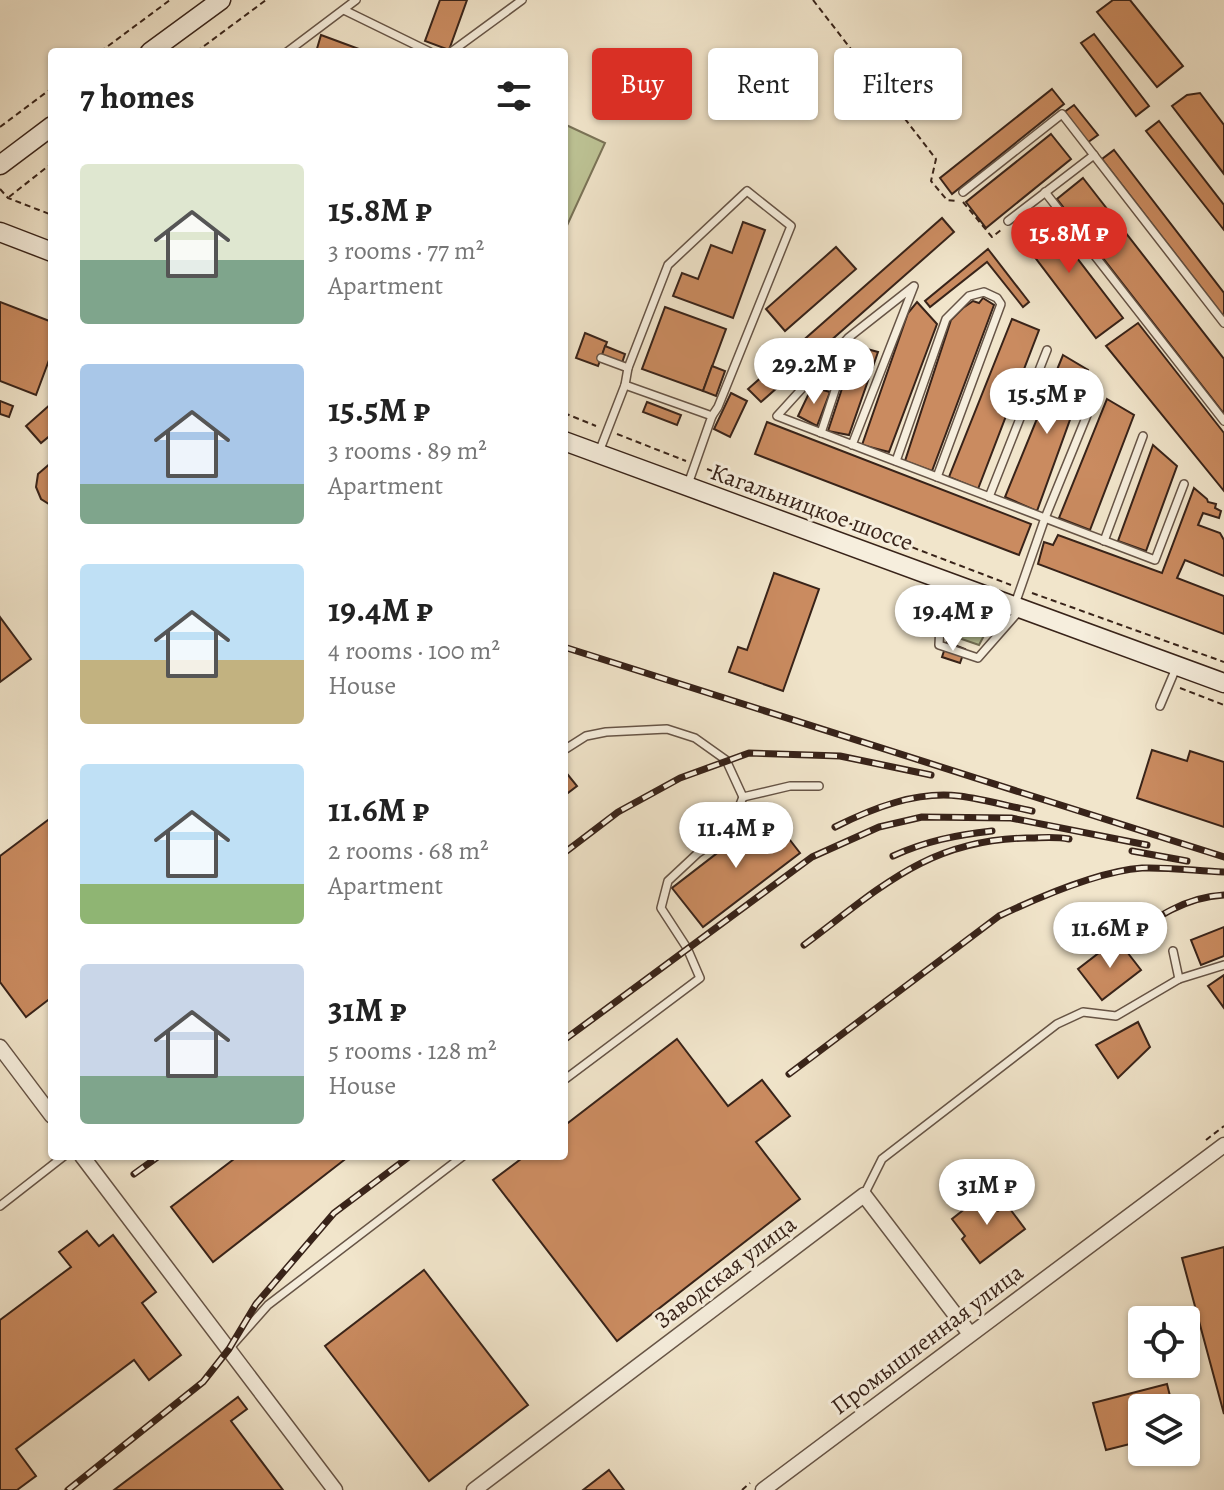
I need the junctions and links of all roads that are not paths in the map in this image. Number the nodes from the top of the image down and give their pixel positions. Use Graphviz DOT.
graph roads {
  1 [pos="221,0"];
  2 [pos="356,0"];
  3 [pos="522,0"];
  4 [pos="344,10"];
  5 [pos="155,48"];
  6 [pos="292,48"];
  7 [pos="422,48"];
  8 [pos="456,48"];
  9 [pos="48,129"];
  10 [pos="1094,155"];
  11 [pos="0,165"];
  12 [pos="963,192"];
  13 [pos="1045,192"];
  14 [pos="1008,221"];
  15 [pos="0,232"];
  16 [pos="48,250"];
  17 [pos="1224,323"];
  18 [pos="848,338"];
  19 [pos="1047,350"];
  20 [pos="601,358"];
  21 [pos="628,368"];
  22 [pos="625,385"];
  23 [pos="1096,393"];
  24 [pos="712,416"];
  25 [pos="1224,421"];
  26 [pos="821,433"];
  27 [pos="1143,436"];
  28 [pos="568,443"];
  29 [pos="852,445"];
  30 [pos="598,454"];
  31 [pos="896,461"];
  32 [pos="937,477"];
  33 [pos="1184,484"];
  34 [pos="687,487"];
  35 [pos="989,497"];
  36 [pos="1045,518"];
  37 [pos="1104,541"];
  38 [pos="942,580"];
  39 [pos="1019,601"];
  40 [pos="1177,666"];
  41 [pos="1224,683"];
  42 [pos="1160,706"];
  43 [pos="568,747"];
  44 [pos="819,786"];
  45 [pos="743,797"];
  46 [pos="1173,951"];
  47 [pos="1224,965"];
  48 [pos="1179,979"];
  49 [pos="0,1047"];
  50 [pos="568,1077"];
  51 [pos="48,1111"];
  52 [pos="1224,1145"];
  53 [pos="1224,1159"];
  54 [pos="59,1160"];
  55 [pos="85,1160"];
  56 [pos="458,1160"];
  57 [pos="1196,1166"];
  58 [pos="864,1195"];
  59 [pos="0,1206"];
  60 [pos="970,1334"];
  61 [pos="229,1349"];
  62 [pos="335,1490"];
  63 [pos="474,1490"];
  64 [pos="763,1490"];
  1 -- 5 [label="main road"];
  2 -- 4 [label="lane"];
  3 -- 8 [label="lane"];
  4 -- 6 [label="lane"];
  4 -- 7 [label="lane"];
  9 -- 11 [label="main road"];
  10 -- 12 [label="lane"];
  10 -- 13 [label="lane"];
  10 -- 17 [label="lane"];
  13 -- 14 [label="lane"];
  13 -- 25 [label="lane"];
  15 -- 16 [label="main road"];
  18 -- 26 [label="lane"];
  18 -- 26 [label="lane"];
  18 -- 29 [label="lane"];
  19 -- 35 [label="lane"];
  20 -- 21 [label="lane"];
  21 -- 22 [label="lane"];
  21 -- 24 [label="lane"];
  22 -- 24 [label="lane"];
  22 -- 30 [label="lane"];
  23 -- 36 [label="lane"];
  24 -- 34 [label="lane"];
  26 -- 29 [label="lane"];
  27 -- 37 [label="lane"];
  28 -- 30 [label="main road, Кагальницкое шоссе"];
  29 -- 31 [label="lane"];
  30 -- 34 [label="main road, Кагальницкое шоссе"];
  31 -- 32 [label="lane"];
  31 -- 32 [label="lane"];
  32 -- 35 [label="lane"];
  33 -- 37 [label="lane"];
  34 -- 38 [label="main road, Кагальницкое шоссе"];
  35 -- 36 [label="lane"];
  36 -- 37 [label="lane"];
  36 -- 39 [label="lane"];
  38 -- 39 [label="main road, Кагальницкое шоссе"];
  38 -- 39 [label="lane"];
  39 -- 40 [label="main road, Кагальницкое шоссе"];
  40 -- 41 [label="main road, Кагальницкое шоссе"];
  40 -- 42 [label="lane"];
  43 -- 45 [label="lane"];
  44 -- 45 [label="lane"];
  45 -- 50 [label="lane"];
  46 -- 48 [label="lane"];
  47 -- 48 [label="lane"];
  48 -- 58 [label="lane"];
  49 -- 51 [label="street"];
  52 -- 57 [label="street, Промышленная улица"];
  53 -- 57 [label="street, Промышленная улица"];
  54 -- 59 [label="lane"];
  55 -- 61 [label="street"];
  56 -- 61 [label="lane"];
  57 -- 60 [label="street, Промышленная улица"];
  58 -- 60 [label="street"];
  58 -- 63 [label="street, Заводская улица"];
  60 -- 64 [label="street, Промышленная улица"];
  61 -- 62 [label="street"];
}
